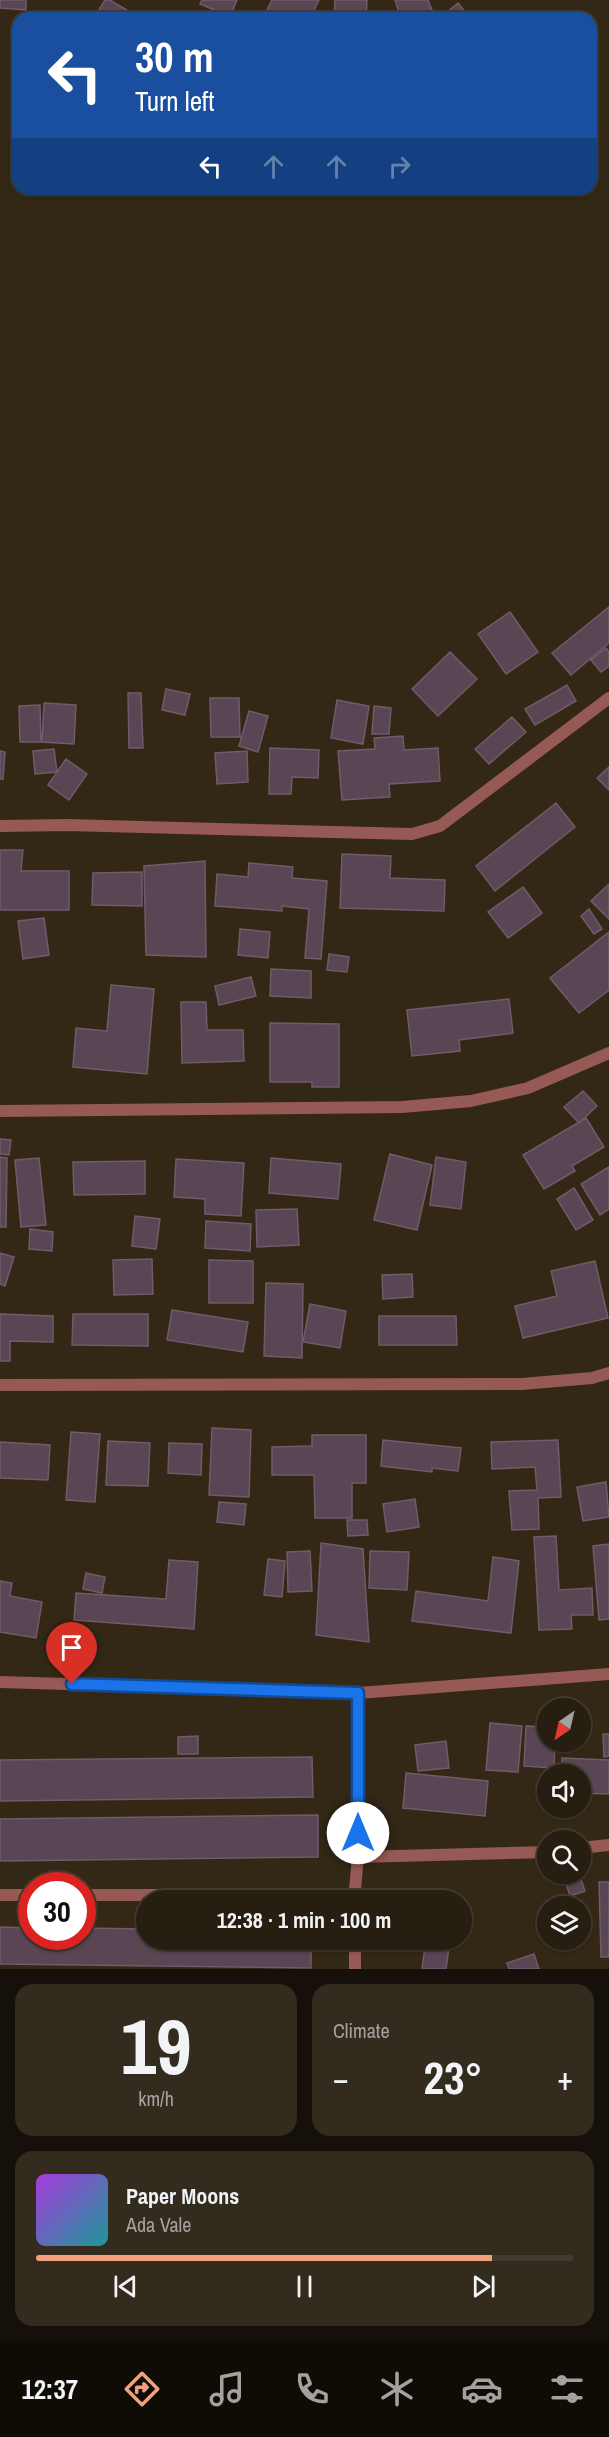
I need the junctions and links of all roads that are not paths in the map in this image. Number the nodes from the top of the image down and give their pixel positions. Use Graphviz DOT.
graph roads {
  1 [pos="609,698"];
  2 [pos="0,826"];
  3 [pos="609,1053"];
  4 [pos="0,1111"];
  5 [pos="609,1373"];
  6 [pos="0,1384"];
  7 [pos="609,1674"];
  8 [pos="0,1682"];
  9 [pos="358,1693"];
  10 [pos="609,1845"];
  11 [pos="591,1847"];
  12 [pos="537,1852"];
  13 [pos="358,1857"];
  14 [pos="355,1890"];
  15 [pos="0,1895"];
  16 [pos="18,1895"];
  17 [pos="96,1895"];
  18 [pos="136,1896"];
  19 [pos="355,1950"];
  20 [pos="355,1969"];
  1 -- 2 [label="street"];
  3 -- 4 [label="street"];
  5 -- 6 [label="street"];
  7 -- 9 [label="street"];
  8 -- 9 [label="street"];
  9 -- 13 [label="street"];
  10 -- 11 [label="street"];
  12 -- 13 [label="street"];
  13 -- 14 [label="street"];
  15 -- 16 [label="street"];
  17 -- 18 [label="street"];
  19 -- 20 [label="street"];
}
